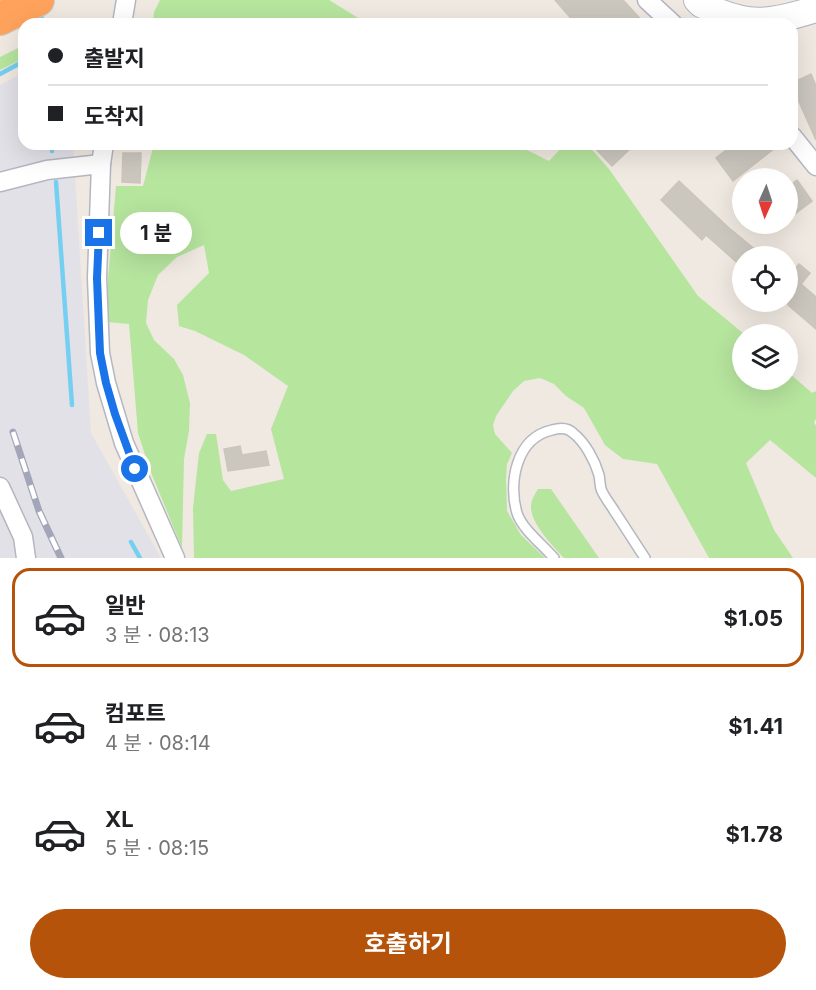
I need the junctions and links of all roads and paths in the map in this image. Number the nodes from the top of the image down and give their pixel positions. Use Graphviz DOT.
graph roads {
  1 [pos="38,0"];
  2 [pos="126,0"];
  3 [pos="647,0"];
  4 [pos="697,0"];
  5 [pos="816,9"];
  6 [pos="123,18"];
  7 [pos="666,18"];
  8 [pos="740,18"];
  9 [pos="785,18"];
  10 [pos="0,19"];
  11 [pos="798,144"];
  12 [pos="103,150"];
  13 [pos="101,164"];
  14 [pos="816,166"];
  15 [pos="0,182"];
  16 [pos="0,487"];
  17 [pos="26,558"];
  18 [pos="175,558"];
  19 [pos="554,558"];
  20 [pos="645,558"];
  1 -- 10 [label="highway"];
  2 -- 6 [label="street"];
  3 -- 7 [label="street"];
  4 -- 8 [label="street"];
  5 -- 9 [label="street"];
  11 -- 14 [label="street"];
  12 -- 13 [label="street"];
  13 -- 15 [label="street"];
  13 -- 18 [label="street"];
  16 -- 17 [label="street"];
  19 -- 20 [label="lane"];
}
